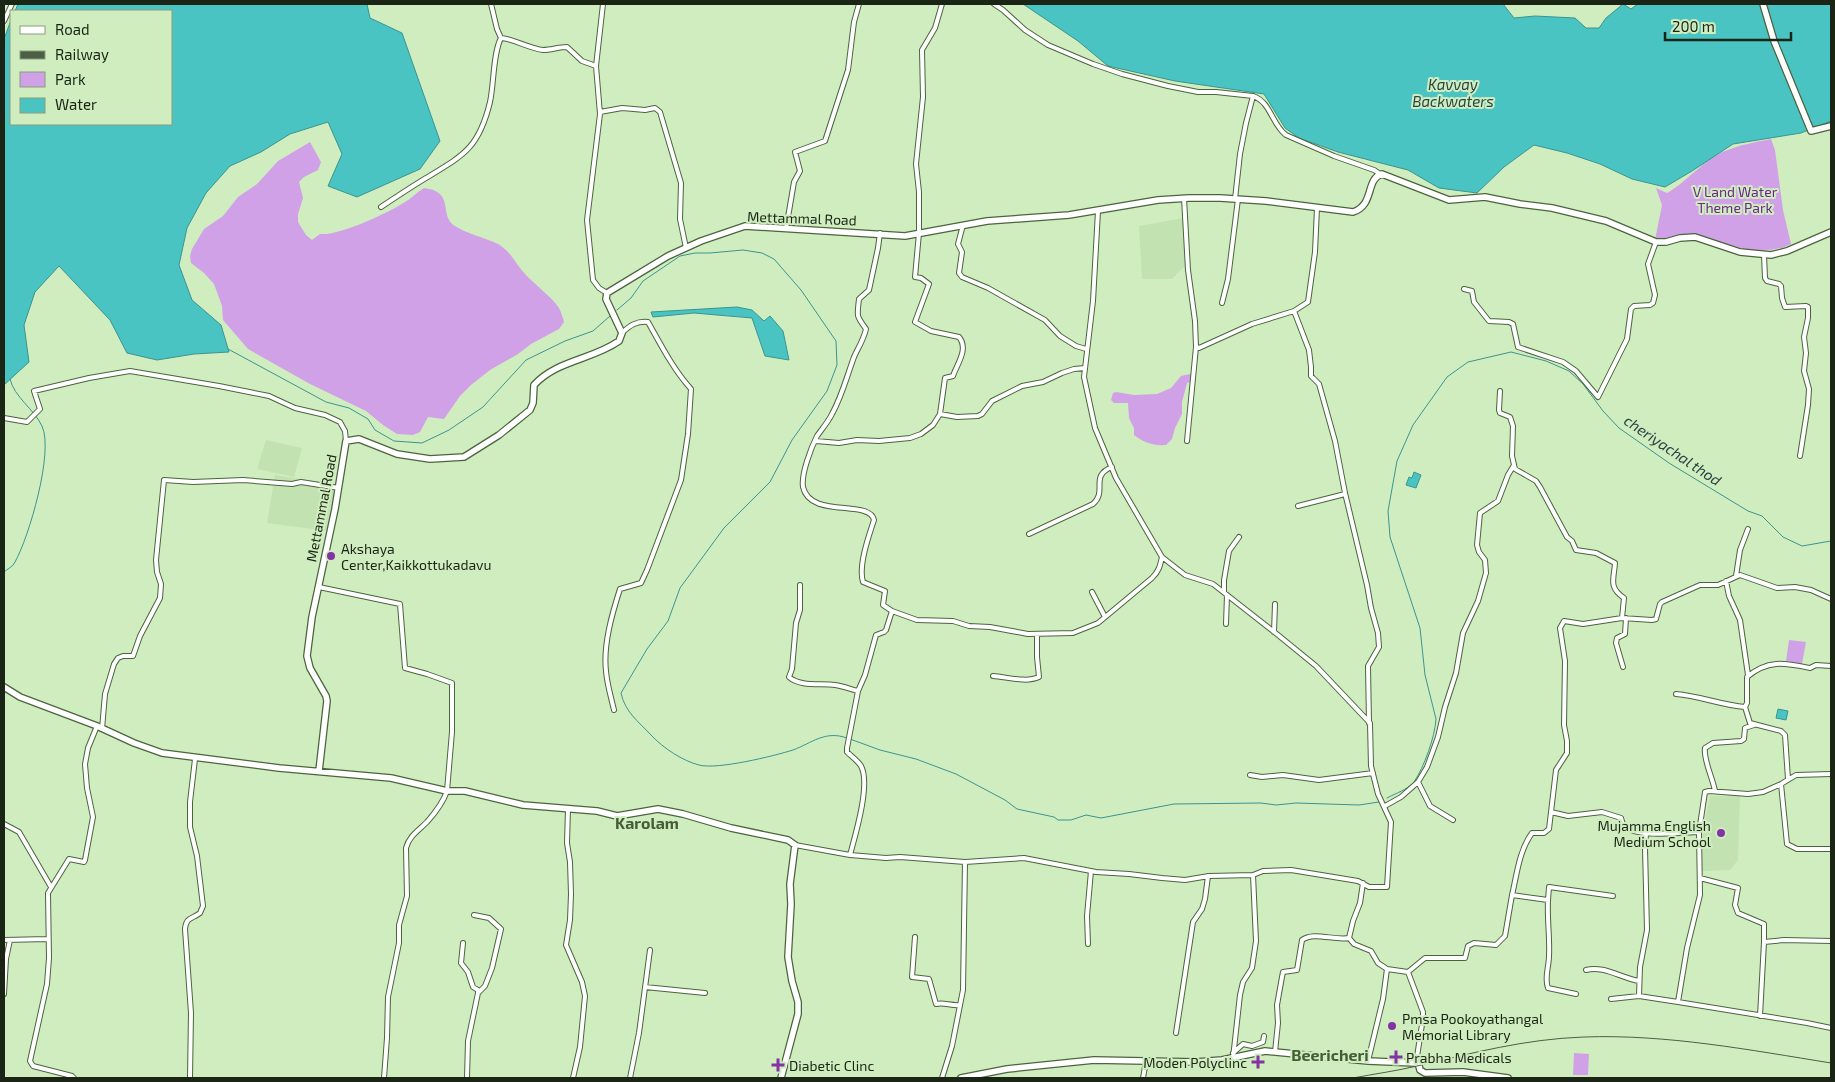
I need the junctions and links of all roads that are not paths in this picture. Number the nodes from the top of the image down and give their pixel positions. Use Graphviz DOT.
graph roads {
  1 [pos="12,4"];
  2 [pos="491,4"];
  3 [pos="604,4"];
  4 [pos="859,4"];
  5 [pos="942,4"];
  6 [pos="994,4"];
  7 [pos="1763,4"];
  8 [pos="4,21"];
  9 [pos="501,38"];
  10 [pos="596,66"];
  11 [pos="1253,96"];
  12 [pos="600,112"];
  13 [pos="1831,126"];
  14 [pos="1380,174"];
  15 [pos="1184,198"];
  16 [pos="1236,199"];
  17 [pos="381,207"];
  18 [pos="1317,208"];
  19 [pos="1098,211"];
  20 [pos="963,225"];
  21 [pos="786,229"];
  22 [pos="1831,232"];
  23 [pos="880,233"];
  24 [pos="920,233"];
  25 [pos="1656,242"];
  26 [pos="686,248"];
  27 [pos="1764,255"];
  28 [pos="1464,290"];
  29 [pos="607,293"];
  30 [pos="1222,303"];
  31 [pos="1294,311"];
  32 [pos="622,333"];
  33 [pos="1196,347"];
  34 [pos="1086,349"];
  35 [pos="1085,368"];
  36 [pos="1500,391"];
  37 [pos="940,414"];
  38 [pos="4,418"];
  39 [pos="816,440"];
  40 [pos="346,441"];
  41 [pos="1187,441"];
  42 [pos="1800,456"];
  43 [pos="1514,465"];
  44 [pos="1112,467"];
  45 [pos="338,488"];
  46 [pos="1345,494"];
  47 [pos="1298,506"];
  48 [pos="1748,529"];
  49 [pos="1029,534"];
  50 [pos="1238,537"];
  51 [pos="1162,557"];
  52 [pos="1736,576"];
  53 [pos="1726,581"];
  54 [pos="800,585"];
  55 [pos="319,587"];
  56 [pos="1092,592"];
  57 [pos="1225,594"];
  58 [pos="1831,599"];
  59 [pos="1275,604"];
  60 [pos="892,611"];
  61 [pos="1105,617"];
  62 [pos="1624,618"];
  63 [pos="1226,624"];
  64 [pos="1274,632"];
  65 [pos="1037,634"];
  66 [pos="1831,666"];
  67 [pos="1622,668"];
  68 [pos="993,676"];
  69 [pos="1748,676"];
  70 [pos="4,688"];
  71 [pos="858,691"];
  72 [pos="1676,694"];
  73 [pos="1745,707"];
  74 [pos="614,710"];
  75 [pos="1370,724"];
  76 [pos="1754,725"];
  77 [pos="99,727"];
  78 [pos="195,759"];
  79 [pos="319,771"];
  80 [pos="1373,773"];
  81 [pos="1831,774"];
  82 [pos="1250,775"];
  83 [pos="1788,779"];
  84 [pos="1418,782"];
  85 [pos="1781,784"];
  86 [pos="447,791"];
  87 [pos="1715,791"];
  88 [pos="1385,806"];
  89 [pos="568,808"];
  90 [pos="1551,812"];
  91 [pos="1453,820"];
  92 [pos="4,824"];
  93 [pos="1699,832"];
  94 [pos="1646,833"];
  95 [pos="795,845"];
  96 [pos="1831,848"];
  97 [pos="850,855"];
  98 [pos="965,862"];
  99 [pos="1091,871"];
  100 [pos="1253,875"];
  101 [pos="1208,876"];
  102 [pos="1700,878"];
  103 [pos="1363,883"];
  104 [pos="51,887"];
  105 [pos="1512,896"];
  106 [pos="1613,896"];
  107 [pos="1548,900"];
  108 [pos="474,915"];
  109 [pos="915,937"];
  110 [pos="1349,938"];
  111 [pos="48,939"];
  112 [pos="4,940"];
  113 [pos="10,940"];
  114 [pos="1831,941"];
  115 [pos="1764,942"];
  116 [pos="464,943"];
  117 [pos="1088,944"];
  118 [pos="650,950"];
  119 [pos="1387,969"];
  120 [pos="1586,970"];
  121 [pos="1408,972"];
  122 [pos="1639,981"];
  123 [pos="645,987"];
  124 [pos="478,993"];
  125 [pos="705,993"];
  126 [pos="4,994"];
  127 [pos="1576,994"];
  128 [pos="1638,996"];
  129 [pos="1611,999"];
  130 [pos="1678,1002"];
  131 [pos="960,1005"];
  132 [pos="1760,1016"];
  133 [pos="1831,1028"];
  134 [pos="1176,1033"];
  135 [pos="1264,1036"];
  136 [pos="1275,1052"];
  137 [pos="1234,1055"];
  138 [pos="1146,1061"];
  139 [pos="1368,1061"];
  140 [pos="1416,1063"];
  141 [pos="1432,1076"];
  142 [pos="74,1078"];
  143 [pos="190,1078"];
  144 [pos="384,1078"];
  145 [pos="467,1078"];
  146 [pos="573,1078"];
  147 [pos="630,1078"];
  148 [pos="781,1078"];
  149 [pos="942,1078"];
  150 [pos="960,1078"];
  151 [pos="1143,1078"];
  152 [pos="1508,1078"];
  1 -- 8 [label="street"];
  2 -- 9 [label="street"];
  3 -- 10 [label="street"];
  4 -- 21 [label="street"];
  5 -- 24 [label="street"];
  6 -- 11 [label="street"];
  7 -- 13 [label="main road"];
  9 -- 10 [label="street"];
  9 -- 17 [label="street"];
  10 -- 12 [label="street"];
  11 -- 14 [label="street"];
  11 -- 16 [label="street"];
  12 -- 26 [label="street"];
  12 -- 29 [label="street"];
  14 -- 18 [label="main road, Mettammal Road"];
  14 -- 25 [label="main road"];
  15 -- 16 [label="main road, Mettammal Road"];
  15 -- 19 [label="main road, Mettammal Road"];
  15 -- 33 [label="street"];
  16 -- 18 [label="main road, Mettammal Road"];
  16 -- 30 [label="street"];
  18 -- 31 [label="street"];
  19 -- 20 [label="main road, Mettammal Road"];
  19 -- 34 [label="street"];
  20 -- 24 [label="main road, Mettammal Road"];
  20 -- 34 [label="street"];
  21 -- 23 [label="main road, Mettammal Road"];
  21 -- 26 [label="main road, Mettammal Road"];
  22 -- 27 [label="main road"];
  23 -- 24 [label="main road, Mettammal Road"];
  23 -- 39 [label="street"];
  24 -- 37 [label="street"];
  25 -- 27 [label="main road"];
  25 -- 28 [label="street"];
  26 -- 29 [label="main road, Mettammal Road"];
  27 -- 42 [label="street"];
  29 -- 32 [label="main road"];
  31 -- 33 [label="street"];
  31 -- 46 [label="street"];
  32 -- 40 [label="main road, Mettammal Road"];
  32 -- 74 [label="street"];
  33 -- 41 [label="street"];
  34 -- 35 [label="street"];
  35 -- 37 [label="street"];
  35 -- 44 [label="street"];
  36 -- 43 [label="street"];
  37 -- 39 [label="street"];
  38 -- 40 [label="street"];
  39 -- 60 [label="street"];
  40 -- 45 [label="main road, Mettammal Road"];
  43 -- 62 [label="street"];
  43 -- 84 [label="street"];
  44 -- 49 [label="street"];
  44 -- 51 [label="street"];
  45 -- 55 [label="main road, Mettammal Road"];
  45 -- 77 [label="street"];
  46 -- 47 [label="street"];
  46 -- 75 [label="street"];
  48 -- 52 [label="street"];
  50 -- 57 [label="street"];
  51 -- 57 [label="street"];
  51 -- 61 [label="street"];
  52 -- 53 [label="street"];
  52 -- 58 [label="street"];
  53 -- 62 [label="street"];
  53 -- 69 [label="street"];
  54 -- 71 [label="street"];
  55 -- 79 [label="main road, Mettammal Road"];
  55 -- 86 [label="street"];
  56 -- 61 [label="street"];
  57 -- 63 [label="street"];
  57 -- 64 [label="street"];
  59 -- 64 [label="street"];
  60 -- 65 [label="street"];
  60 -- 71 [label="street"];
  61 -- 65 [label="street"];
  62 -- 67 [label="street"];
  62 -- 90 [label="street"];
  64 -- 75 [label="street"];
  65 -- 68 [label="street"];
  66 -- 69 [label="street"];
  69 -- 73 [label="street"];
  70 -- 77 [label="main road"];
  71 -- 97 [label="street"];
  72 -- 73 [label="street"];
  73 -- 76 [label="street"];
  75 -- 80 [label="street"];
  76 -- 83 [label="street"];
  76 -- 87 [label="street"];
  77 -- 78 [label="main road"];
  77 -- 104 [label="street"];
  78 -- 79 [label="main road"];
  78 -- 143 [label="street"];
  79 -- 86 [label="main road"];
  80 -- 82 [label="street"];
  80 -- 88 [label="street"];
  81 -- 83 [label="street"];
  83 -- 85 [label="street"];
  84 -- 88 [label="street"];
  84 -- 91 [label="street"];
  85 -- 87 [label="street"];
  85 -- 96 [label="street"];
  86 -- 89 [label="main road"];
  86 -- 144 [label="street"];
  87 -- 93 [label="street"];
  88 -- 103 [label="street"];
  89 -- 95 [label="main road"];
  89 -- 146 [label="street"];
  90 -- 94 [label="street"];
  90 -- 105 [label="street"];
  92 -- 104 [label="street"];
  93 -- 94 [label="street"];
  93 -- 102 [label="street"];
  94 -- 122 [label="street"];
  95 -- 97 [label="street"];
  95 -- 148 [label="main road"];
  97 -- 98 [label="street"];
  98 -- 99 [label="street"];
  98 -- 131 [label="street"];
  99 -- 101 [label="street"];
  99 -- 117 [label="street"];
  100 -- 101 [label="street"];
  100 -- 103 [label="street"];
  100 -- 137 [label="street"];
  101 -- 134 [label="street"];
  102 -- 115 [label="street"];
  102 -- 130 [label="street"];
  103 -- 110 [label="street"];
  104 -- 111 [label="street"];
  105 -- 107 [label="street"];
  105 -- 121 [label="street"];
  106 -- 107 [label="street"];
  107 -- 127 [label="street"];
  108 -- 124 [label="street"];
  109 -- 131 [label="street"];
  110 -- 119 [label="street"];
  110 -- 136 [label="street"];
  111 -- 113 [label="street"];
  111 -- 142 [label="street"];
  112 -- 113 [label="street"];
  113 -- 126 [label="street"];
  114 -- 115 [label="street"];
  115 -- 132 [label="street"];
  116 -- 124 [label="street"];
  118 -- 123 [label="street"];
  119 -- 121 [label="street"];
  119 -- 139 [label="street"];
  120 -- 122 [label="street"];
  121 -- 140 [label="street"];
  122 -- 128 [label="street"];
  123 -- 125 [label="street"];
  123 -- 147 [label="street"];
  124 -- 145 [label="street"];
  128 -- 129 [label="street"];
  128 -- 130 [label="street"];
  130 -- 132 [label="street"];
  131 -- 149 [label="street"];
  132 -- 133 [label="street"];
  135 -- 137 [label="street"];
  136 -- 137 [label="main road"];
  136 -- 139 [label="main road"];
  137 -- 138 [label="main road"];
  138 -- 150 [label="main road"];
  138 -- 151 [label="street"];
  139 -- 140 [label="main road"];
  140 -- 141 [label="main road"];
  141 -- 152 [label="main road"];
}
